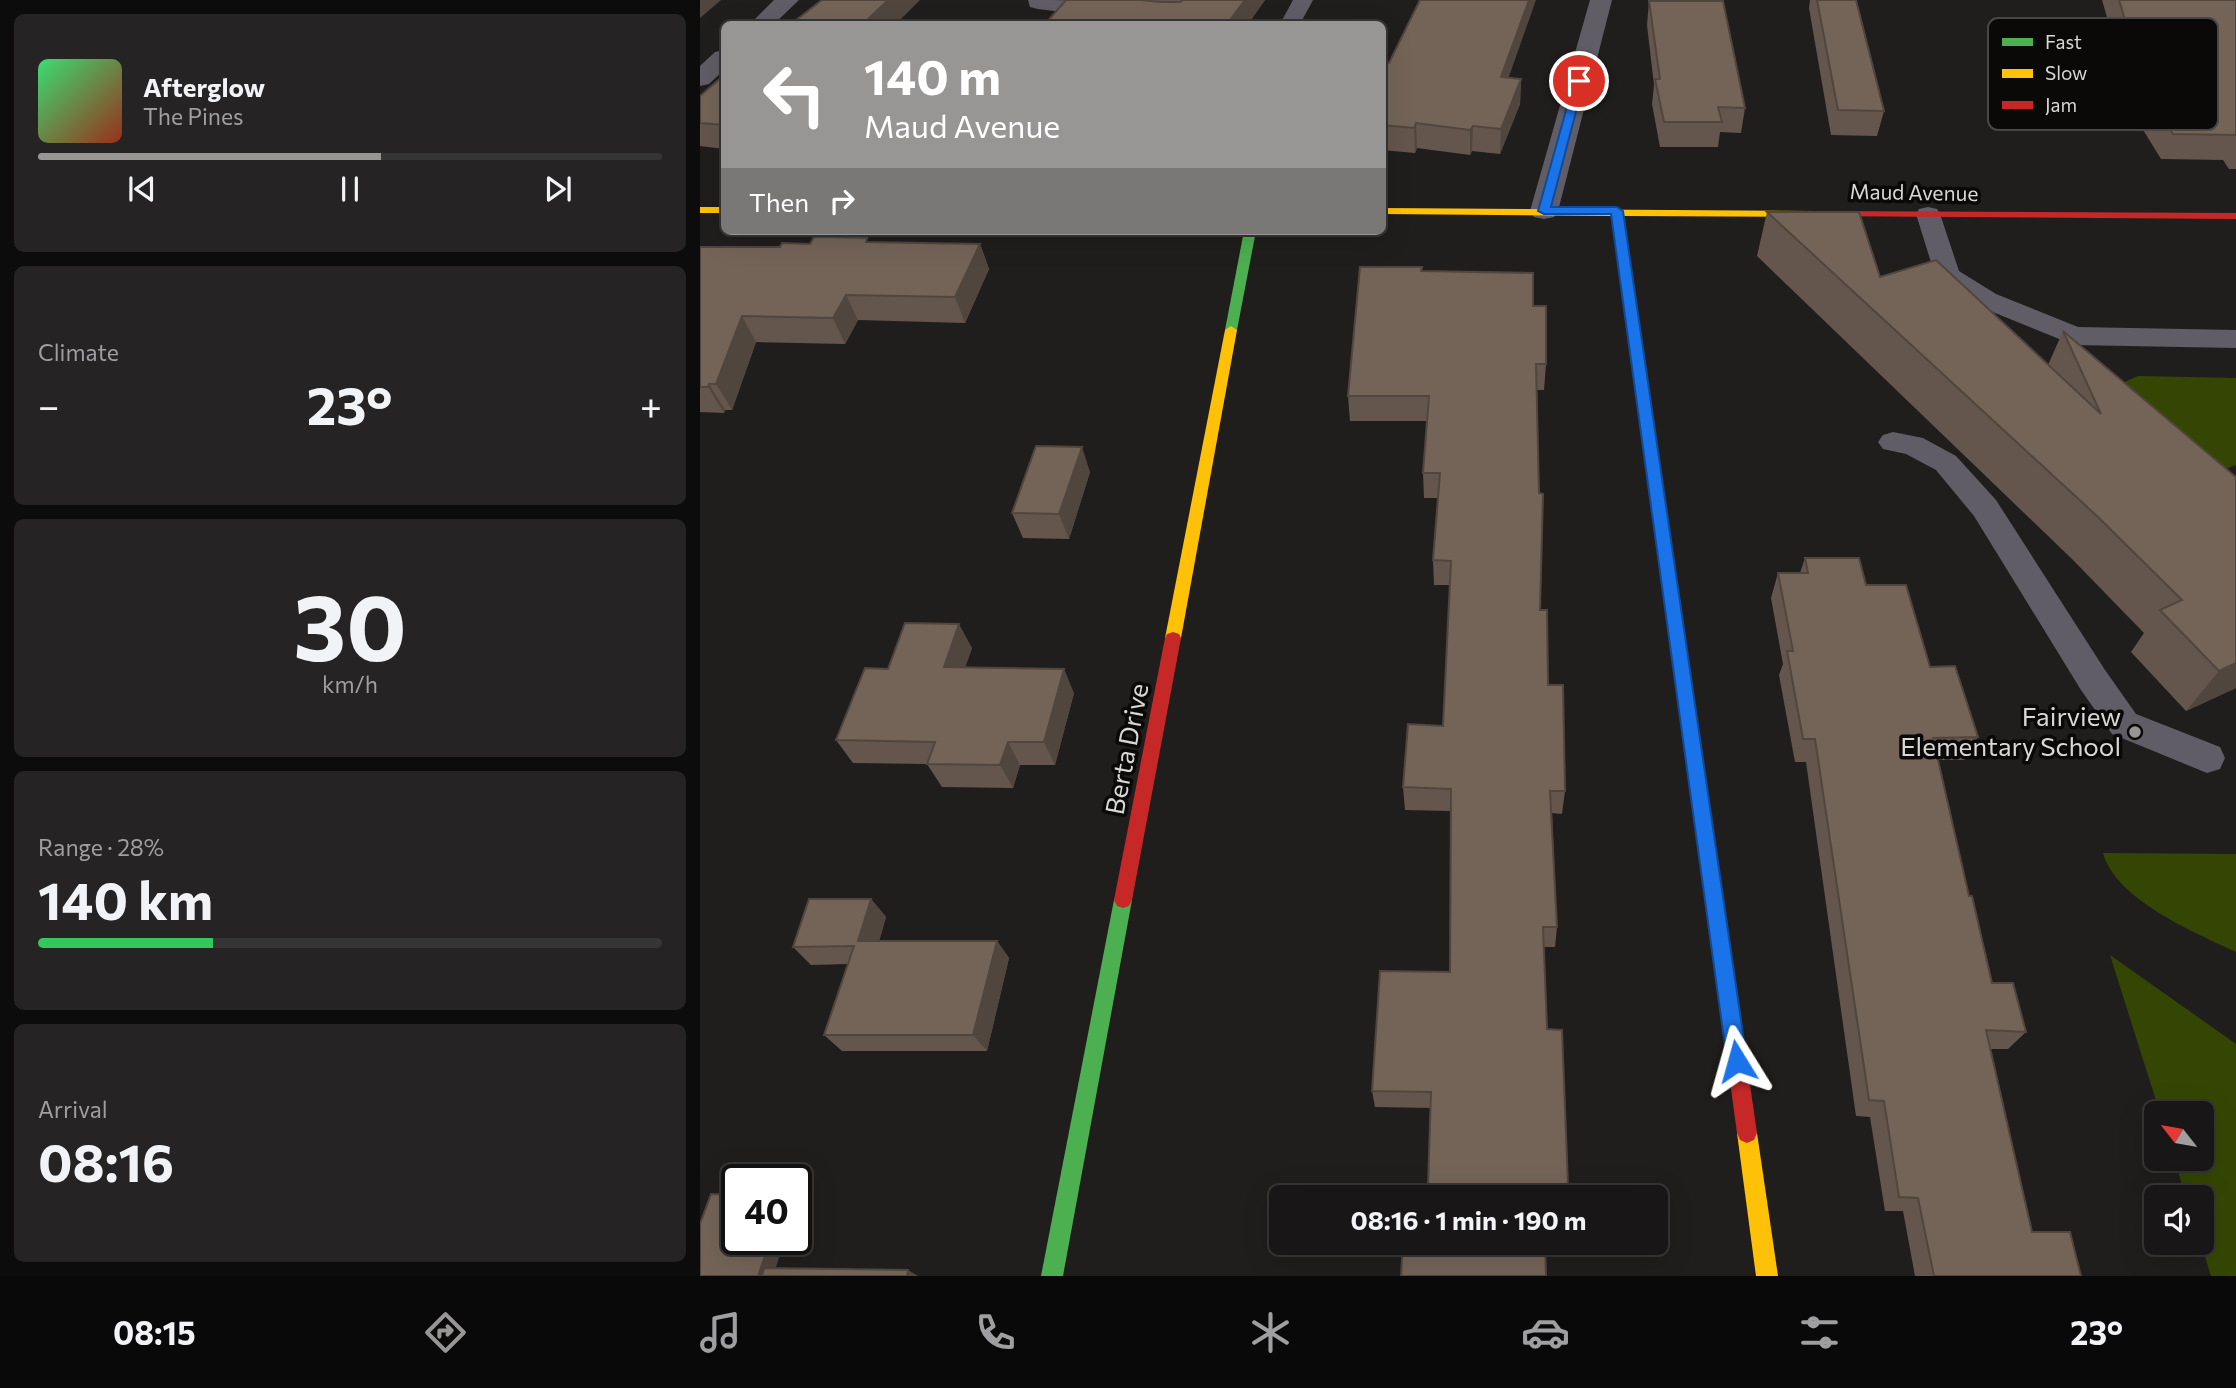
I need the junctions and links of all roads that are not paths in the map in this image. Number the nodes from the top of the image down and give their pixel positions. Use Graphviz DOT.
graph roads {
  1 [pos="788,0"];
  2 [pos="1303,0"];
  3 [pos="1601,0"];
  4 [pos="1035,6"];
  5 [pos="1137,14"];
  6 [pos="764,21"];
  7 [pos="1292,21"];
  8 [pos="721,60"];
  9 [pos="700,79"];
  10 [pos="700,210"];
  11 [pos="721,210"];
  12 [pos="1386,211"];
  13 [pos="1544,211"];
  14 [pos="1617,211"];
  15 [pos="1928,214"];
  16 [pos="2236,216"];
  17 [pos="1249,235"];
  18 [pos="2236,339"];
  19 [pos="1893,442"];
  20 [pos="2207,758"];
  21 [pos="1052,1276"];
  22 [pos="1767,1276"];
  1 -- 6 [label="street"];
  2 -- 7 [label="lane"];
  3 -- 13 [label="street"];
  4 -- 5 [label="street"];
  8 -- 9 [label="street"];
  10 -- 11 [label="street"];
  12 -- 13 [label="street, Maud Avenue"];
  13 -- 14 [label="street, Maud Avenue"];
  14 -- 15 [label="street, Maud Avenue"];
  14 -- 22 [label="street"];
  15 -- 16 [label="street, Maud Avenue"];
  15 -- 18 [label="lane"];
  17 -- 21 [label="street, Berta Drive"];
  19 -- 20 [label="lane"];
}
